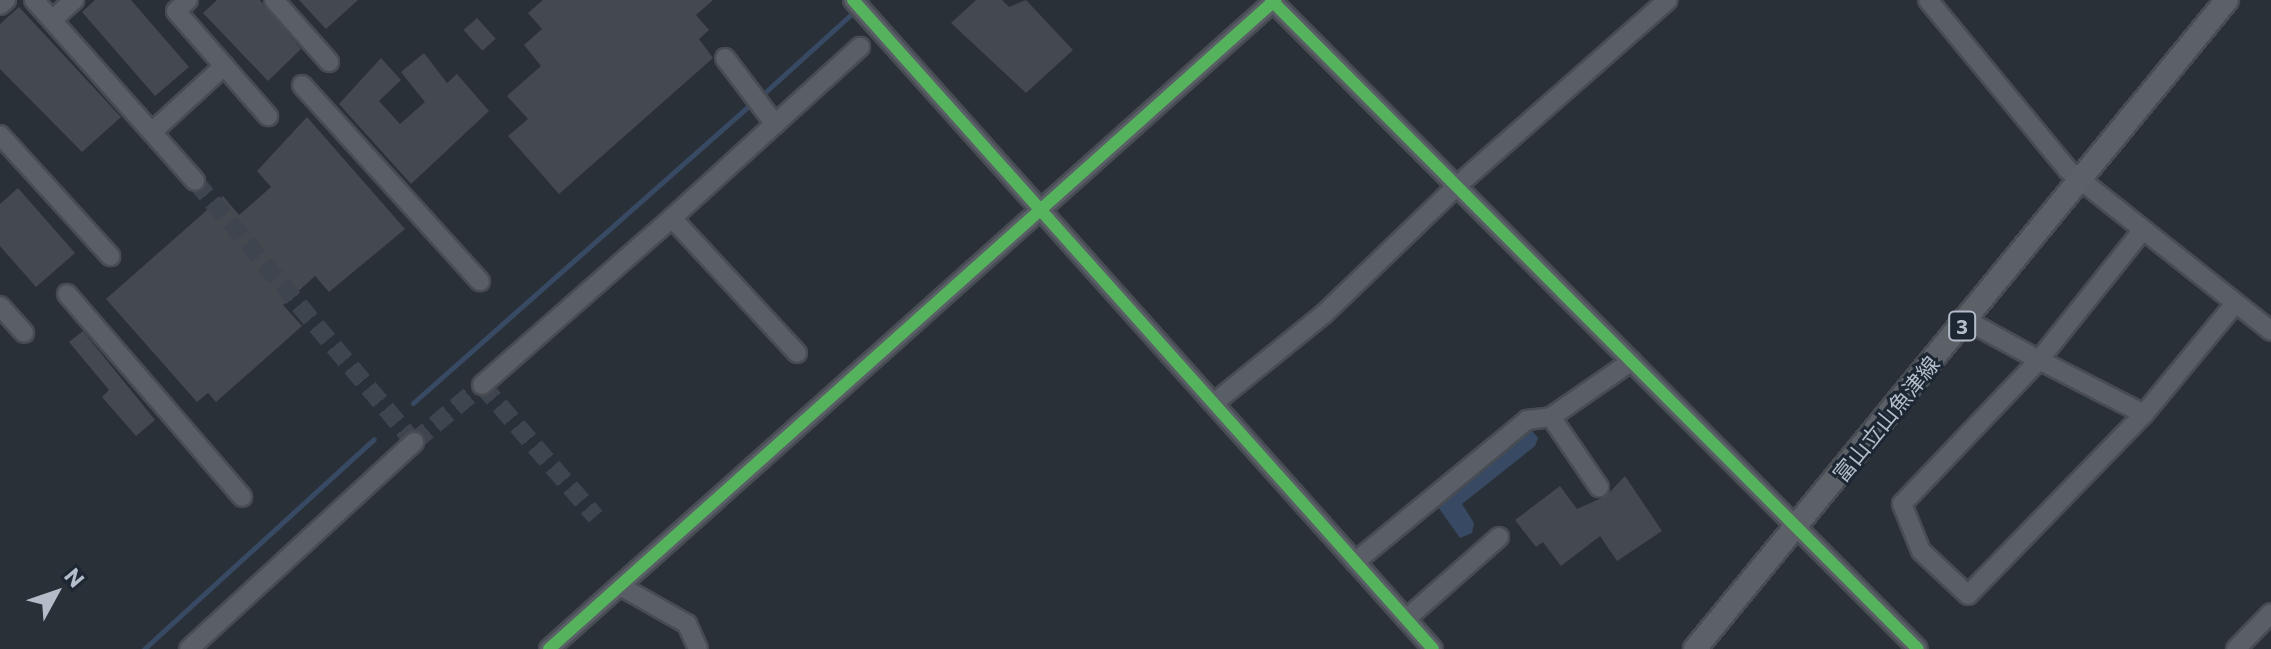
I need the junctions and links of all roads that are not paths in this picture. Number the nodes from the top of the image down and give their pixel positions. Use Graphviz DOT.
graph roads {
  1 [pos="6,0"];
  2 [pos="34,0"];
  3 [pos="74,0"];
  4 [pos="274,0"];
  5 [pos="853,0"];
  6 [pos="1668,0"];
  7 [pos="1928,0"];
  8 [pos="2227,0"];
  9 [pos="1273,1"];
  10 [pos="176,4"];
  11 [pos="0,5"];
  12 [pos="52,20"];
  13 [pos="860,47"];
  14 [pos="725,58"];
  15 [pos="329,62"];
  16 [pos="224,66"];
  17 [pos="302,85"];
  18 [pos="268,116"];
  19 [pos="775,124"];
  20 [pos="152,132"];
  21 [pos="0,135"];
  22 [pos="2080,180"];
  23 [pos="195,181"];
  24 [pos="1459,184"];
  25 [pos="1039,208"];
  26 [pos="672,218"];
  27 [pos="2141,232"];
  28 [pos="110,256"];
  29 [pos="480,281"];
  30 [pos="67,294"];
  31 [pos="2234,305"];
  32 [pos="0,306"];
  33 [pos="1966,320"];
  34 [pos="2271,331"];
  35 [pos="24,333"];
  36 [pos="797,353"];
  37 [pos="2039,360"];
  38 [pos="1632,361"];
  39 [pos="482,385"];
  40 [pos="1214,403"];
  41 [pos="2144,414"];
  42 [pos="1551,417"];
  43 [pos="414,442"];
  44 [pos="1599,487"];
  45 [pos="242,497"];
  46 [pos="1799,526"];
  47 [pos="1499,537"];
  48 [pos="1355,562"];
  49 [pos="620,586"];
  50 [pos="2271,613"];
  51 [pos="1406,619"];
  52 [pos="189,649"];
  53 [pos="549,649"];
  54 [pos="698,649"];
  55 [pos="1433,649"];
  56 [pos="1695,649"];
  57 [pos="1918,649"];
  58 [pos="2236,649"];
  1 -- 11 [label="street"];
  2 -- 12 [label="street"];
  3 -- 12 [label="street"];
  4 -- 15 [label="street"];
  5 -- 25 [label="street"];
  6 -- 24 [label="street"];
  7 -- 22 [label="street"];
  8 -- 22 [label="main road, 富山立山魚津線 / 3"];
  9 -- 24 [label="street"];
  9 -- 25 [label="street"];
  10 -- 16 [label="street"];
  12 -- 20 [label="street"];
  13 -- 19 [label="street"];
  14 -- 19 [label="street"];
  16 -- 18 [label="street"];
  16 -- 20 [label="street"];
  17 -- 29 [label="street"];
  19 -- 26 [label="street"];
  20 -- 23 [label="street"];
  21 -- 28 [label="street"];
  22 -- 27 [label="street"];
  22 -- 33 [label="main road, 富山立山魚津線 / 3"];
  24 -- 38 [label="street"];
  24 -- 40 [label="street"];
  25 -- 40 [label="street"];
  25 -- 49 [label="street"];
  26 -- 36 [label="street"];
  26 -- 39 [label="street"];
  27 -- 31 [label="street"];
  27 -- 37 [label="street"];
  30 -- 45 [label="street"];
  31 -- 34 [label="street"];
  31 -- 41 [label="street"];
  32 -- 35 [label="street"];
  33 -- 37 [label="street"];
  33 -- 46 [label="main road, 富山立山魚津線 / 3"];
  37 -- 41 [label="street"];
  37 -- 41 [label="street"];
  38 -- 42 [label="street"];
  38 -- 46 [label="street"];
  40 -- 48 [label="street"];
  42 -- 44 [label="street"];
  42 -- 48 [label="street"];
  43 -- 52 [label="street"];
  46 -- 56 [label="main road, 富山立山魚津線 / 3"];
  46 -- 57 [label="street"];
  47 -- 51 [label="street"];
  48 -- 51 [label="street"];
  49 -- 53 [label="street"];
  49 -- 54 [label="street"];
  50 -- 58 [label="street"];
  51 -- 55 [label="street"];
}
